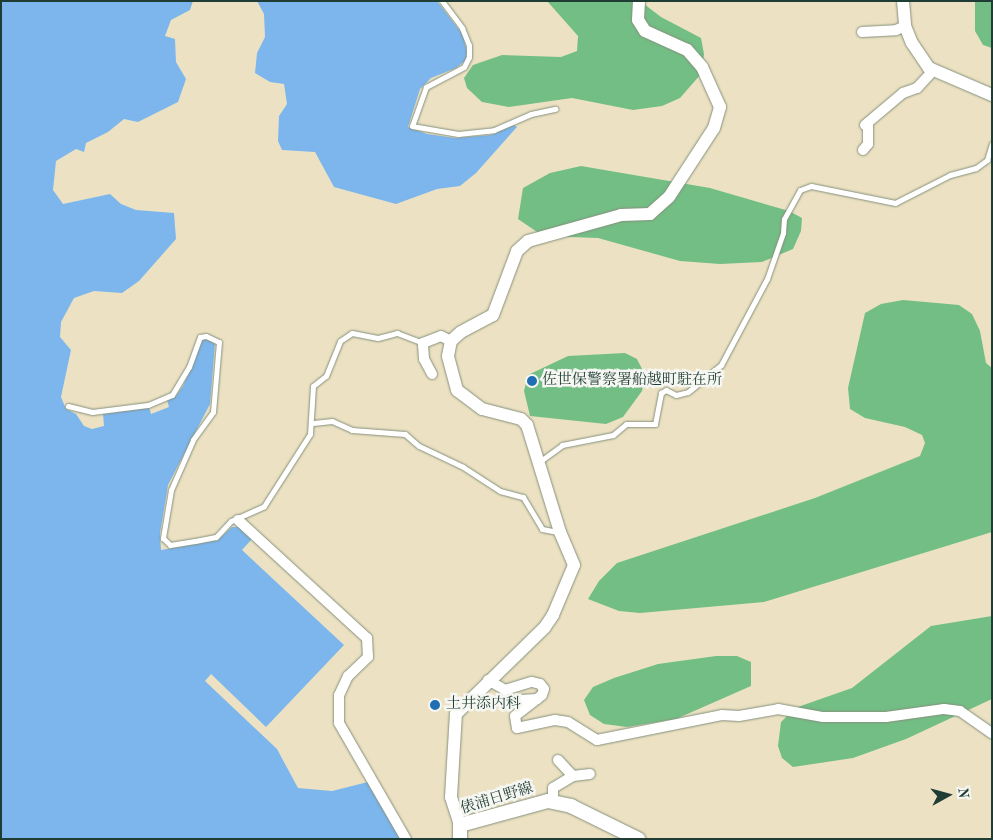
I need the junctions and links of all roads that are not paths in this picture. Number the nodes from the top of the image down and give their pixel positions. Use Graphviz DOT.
graph roads {
  1 [pos="442,1"];
  2 [pos="640,1"];
  3 [pos="903,1"];
  4 [pos="905,26"];
  5 [pos="862,32"];
  6 [pos="933,71"];
  7 [pos="992,95"];
  8 [pos="554,109"];
  9 [pos="992,144"];
  10 [pos="863,150"];
  11 [pos="451,341"];
  12 [pos="423,343"];
  13 [pos="432,374"];
  14 [pos="68,406"];
  15 [pos="313,422"];
  16 [pos="539,462"];
  17 [pos="238,520"];
  18 [pos="560,532"];
  19 [pos="488,680"];
  20 [pos="537,699"];
  21 [pos="520,700"];
  22 [pos="992,733"];
  23 [pos="558,760"];
  24 [pos="590,774"];
  25 [pos="573,776"];
  26 [pos="553,802"];
  27 [pos="460,832"];
  28 [pos="406,839"];
  29 [pos="638,839"];
  1 -- 8 [label="lane"];
  2 -- 11 [label="street"];
  3 -- 4 [label="street"];
  4 -- 5 [label="street"];
  4 -- 6 [label="street"];
  6 -- 7 [label="street"];
  6 -- 10 [label="street"];
  9 -- 16 [label="lane"];
  11 -- 12 [label="street"];
  11 -- 16 [label="street"];
  12 -- 13 [label="street"];
  12 -- 15 [label="lane"];
  14 -- 17 [label="lane"];
  15 -- 17 [label="lane"];
  15 -- 18 [label="lane"];
  16 -- 18 [label="street"];
  17 -- 28 [label="street"];
  18 -- 19 [label="street"];
  19 -- 20 [label="street"];
  19 -- 27 [label="street"];
  20 -- 21 [label="street"];
  20 -- 22 [label="street"];
  23 -- 25 [label="street"];
  24 -- 25 [label="street"];
  25 -- 26 [label="street"];
  26 -- 27 [label="main road, 俵浦日野線"];
  26 -- 29 [label="main road, 俵浦日野線"];
}
